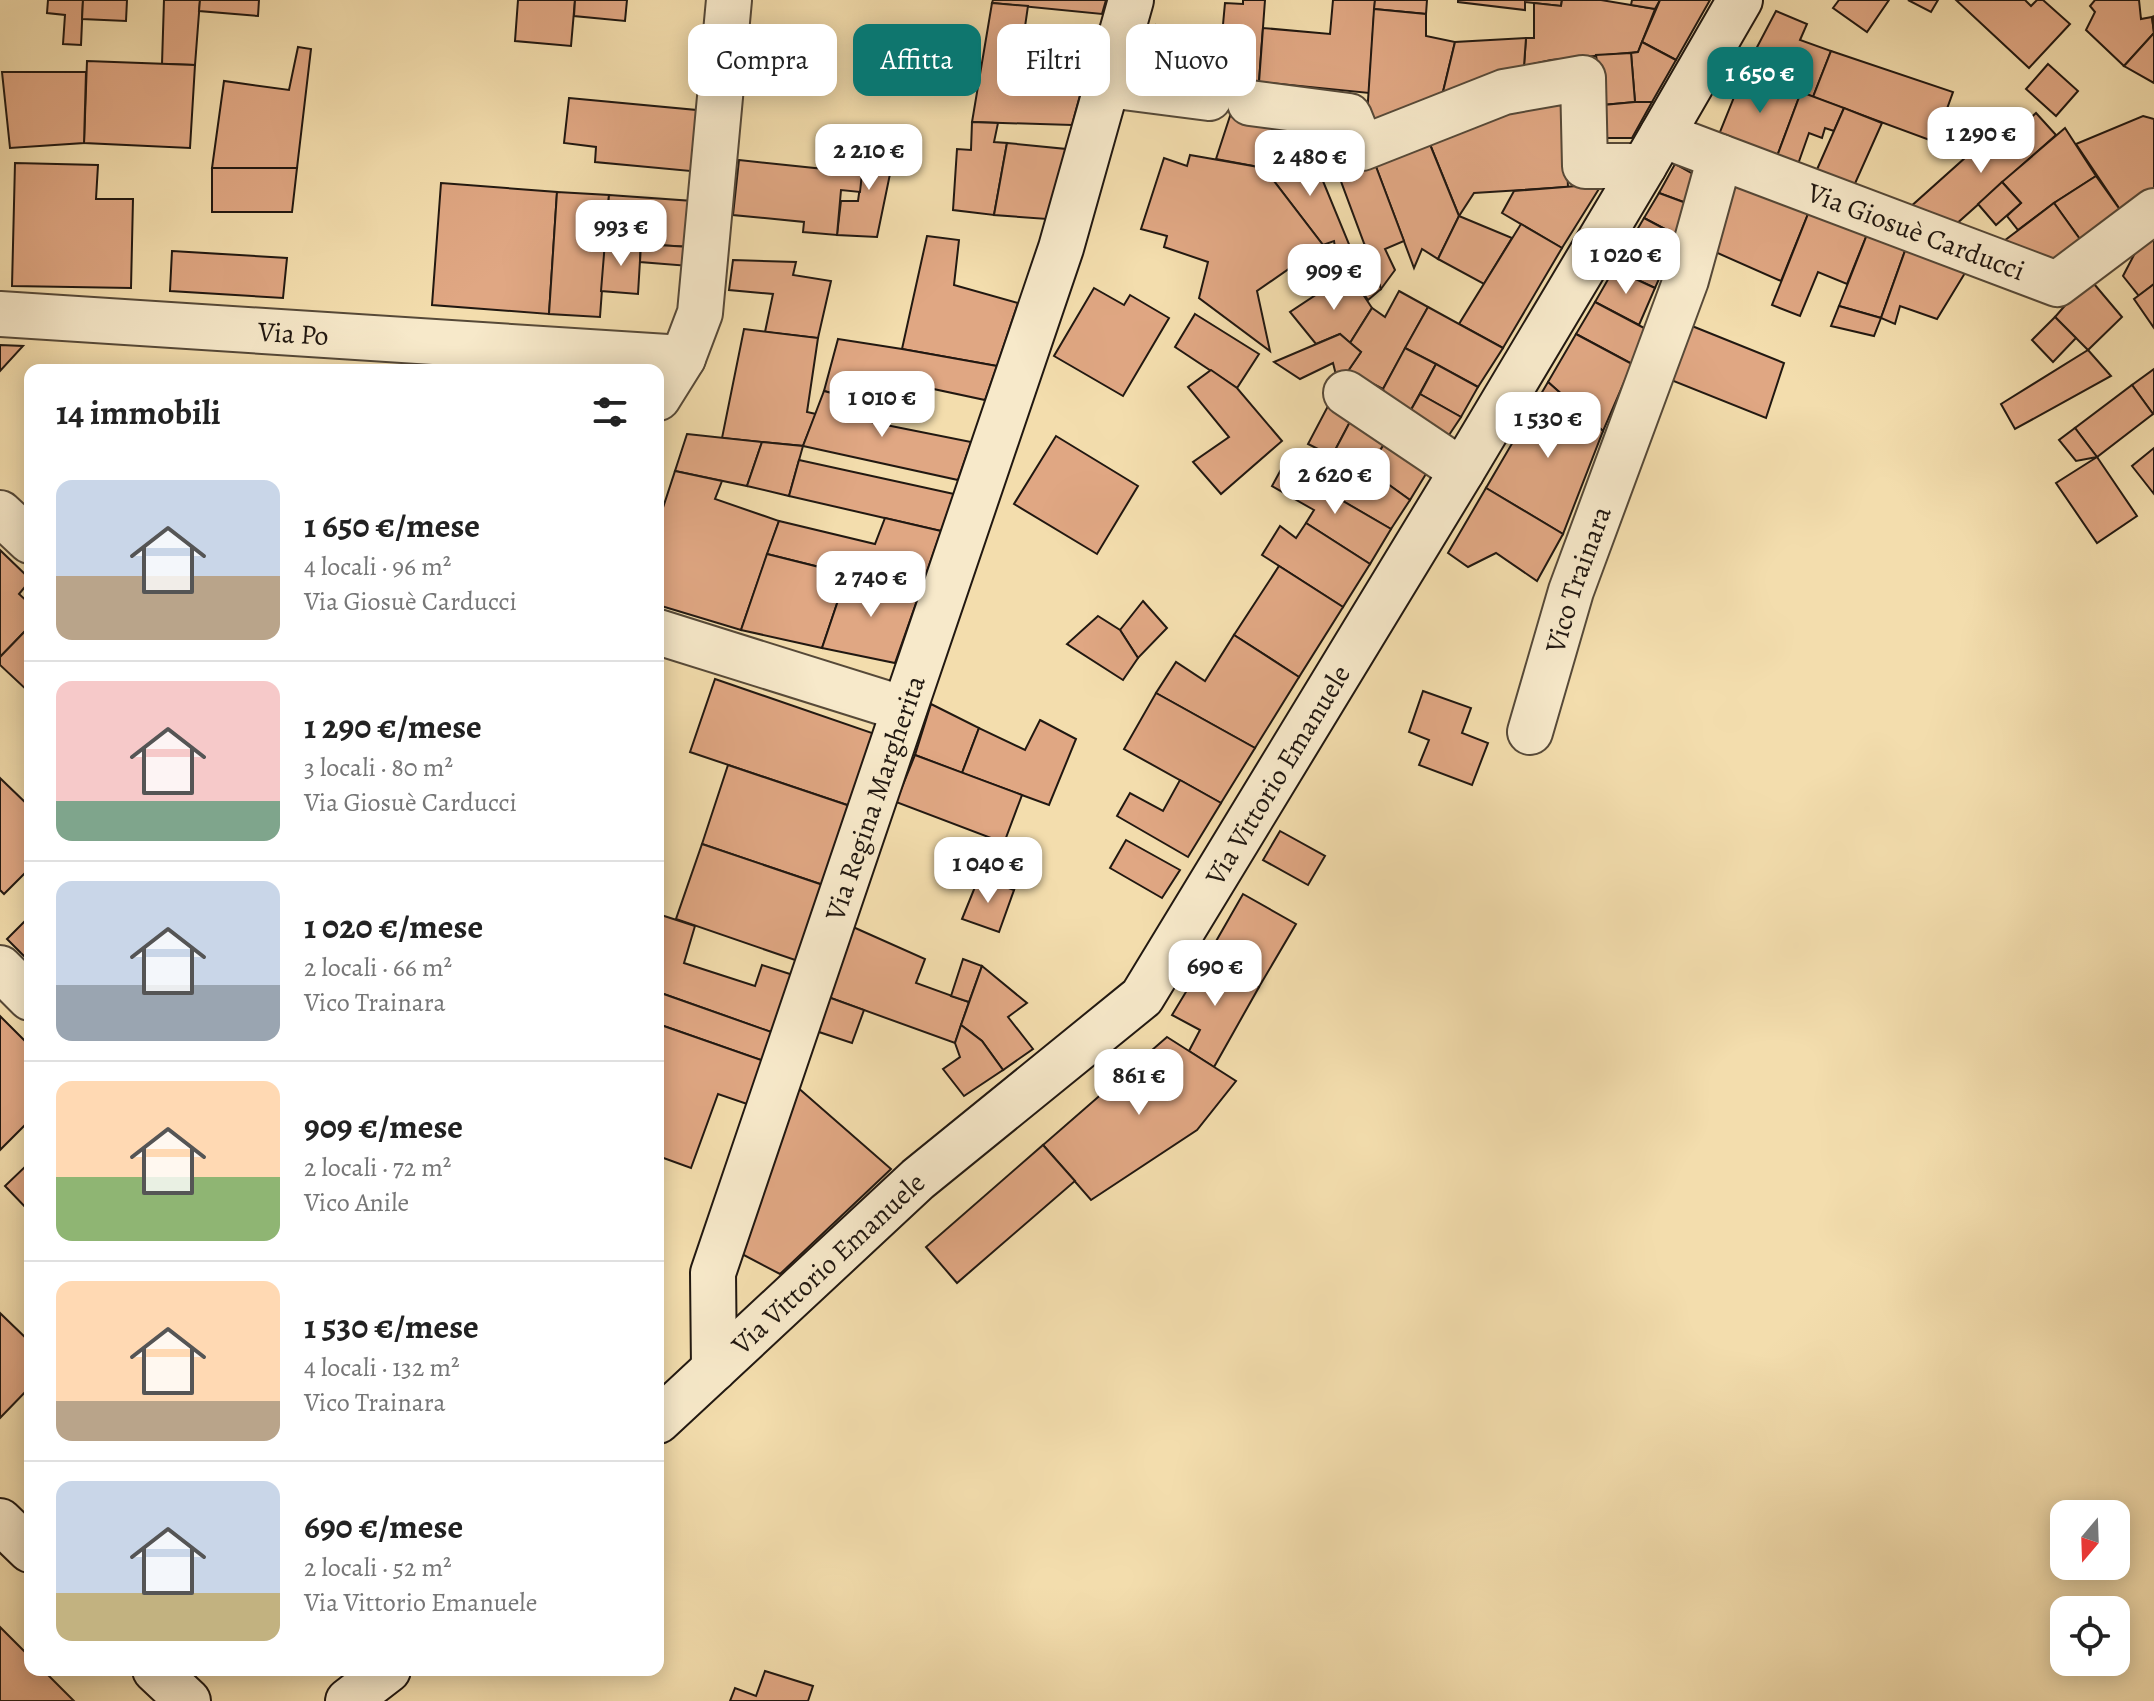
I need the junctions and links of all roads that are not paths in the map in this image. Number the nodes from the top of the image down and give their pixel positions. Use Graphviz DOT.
graph roads {
  1 [pos="729,0"];
  2 [pos="1131,0"];
  3 [pos="1740,0"];
  4 [pos="1110,78"];
  5 [pos="1110,85"];
  6 [pos="1105,96"];
  7 [pos="1653,150"];
  8 [pos="1720,157"];
  9 [pos="2154,211"];
  10 [pos="0,314"];
  11 [pos="683,358"];
  12 [pos="664,388"];
  13 [pos="1346,393"];
  14 [pos="1462,471"];
  15 [pos="0,513"];
  16 [pos="24,535"];
  17 [pos="664,634"];
  18 [pos="904,709"];
  19 [pos="1530,732"];
  20 [pos="0,968"];
  21 [pos="24,992"];
  22 [pos="714,1369"];
  23 [pos="664,1415"];
  24 [pos="0,1521"];
  25 [pos="24,1544"];
  26 [pos="161,1676"];
  27 [pos="380,1676"];
  28 [pos="188,1701"];
  29 [pos="348,1701"];
  1 -- 11 [label="street"];
  2 -- 4 [label="street, Via Regina Margherita"];
  3 -- 7 [label="street, Via Vittorio Emanuele"];
  5 -- 7 [label="street"];
  6 -- 18 [label="street, Via Regina Margherita"];
  7 -- 8 [label="street, Via Giosuè Carducci"];
  7 -- 14 [label="street, Via Vittorio Emanuele"];
  8 -- 9 [label="street, Via Giosuè Carducci"];
  8 -- 19 [label="street, Vico Trainara"];
  10 -- 11 [label="street, Via Po"];
  11 -- 12 [label="street"];
  13 -- 14 [label="street"];
  14 -- 22 [label="street, Via Vittorio Emanuele"];
  15 -- 16 [label="street"];
  17 -- 18 [label="street"];
  18 -- 22 [label="street, Via Regina Margherita"];
  20 -- 21 [label="street"];
  22 -- 23 [label="street, Via Vittorio Emanuele"];
  24 -- 25 [label="street"];
  26 -- 28 [label="street"];
  27 -- 29 [label="street"];
}
